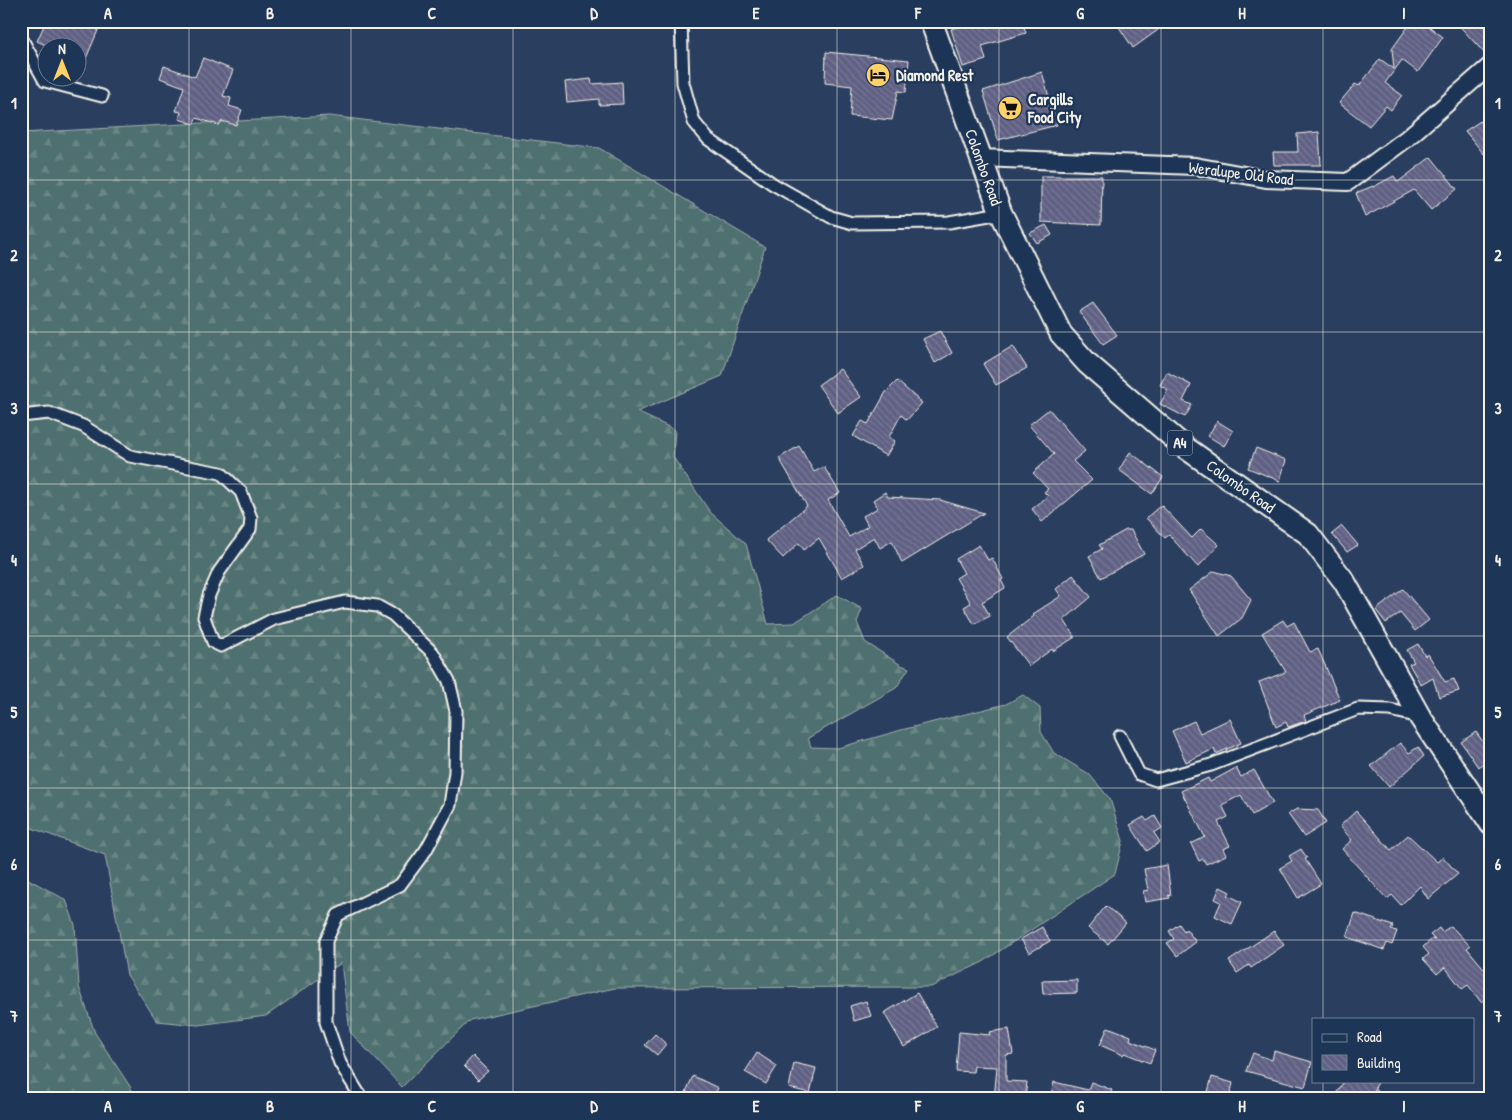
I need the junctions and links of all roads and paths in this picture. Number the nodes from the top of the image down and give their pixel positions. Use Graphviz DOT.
graph roads {
  1 [pos="681,21"];
  2 [pos="930,21"];
  3 [pos="21,38"];
  4 [pos="1491,65"];
  5 [pos="102,96"];
  6 [pos="980,158"];
  7 [pos="1001,213"];
  8 [pos="21,416"];
  9 [pos="1420,716"];
  10 [pos="1120,736"];
  11 [pos="1491,824"];
  12 [pos="362,1099"];
  1 -- 7 [label="street"];
  2 -- 6 [label="highway, Colombo Road / A4"];
  3 -- 5 [label="street"];
  4 -- 6 [label="street, Weralupe Old Road"];
  6 -- 7 [label="highway, Colombo Road / A4"];
  7 -- 9 [label="highway, Colombo Road / A4"];
  8 -- 12 [label="street"];
  9 -- 10 [label="street"];
  9 -- 11 [label="highway, Colombo Road / A4"];
}
